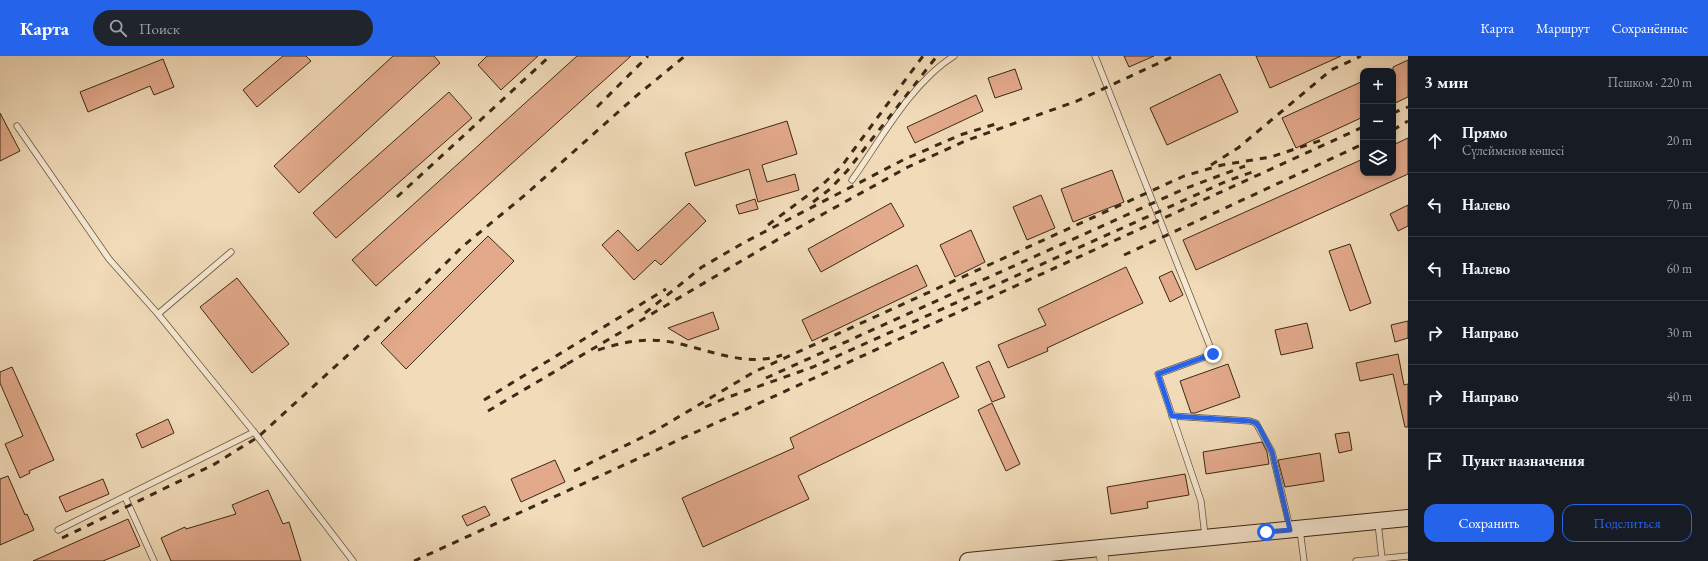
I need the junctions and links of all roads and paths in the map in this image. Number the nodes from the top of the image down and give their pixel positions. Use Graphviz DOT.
graph roads {
  1 [pos="954,56"];
  2 [pos="1095,56"];
  3 [pos="17,126"];
  4 [pos="852,180"];
  5 [pos="231,252"];
  6 [pos="158,314"];
  7 [pos="1172,416"];
  8 [pos="254,432"];
  9 [pos="126,497"];
  10 [pos="1408,518"];
  11 [pos="1377,521"];
  12 [pos="1295,529"];
  13 [pos="58,530"];
  14 [pos="1205,537"];
  15 [pos="1102,554"];
  16 [pos="1408,556"];
  17 [pos="1382,558"];
  18 [pos="154,561"];
  19 [pos="353,561"];
  20 [pos="968,561"];
  21 [pos="1304,561"];
  22 [pos="1356,561"];
  1 -- 4 [label="lane"];
  2 -- 7 [label="lane"];
  3 -- 6 [label="lane"];
  5 -- 6 [label="lane"];
  6 -- 8 [label="lane"];
  7 -- 12 [label="lane"];
  7 -- 14 [label="lane"];
  8 -- 9 [label="lane"];
  8 -- 19 [label="lane"];
  9 -- 13 [label="lane"];
  9 -- 18 [label="lane"];
  10 -- 11 [label="street"];
  11 -- 12 [label="street"];
  11 -- 17 [label="lane"];
  12 -- 14 [label="street"];
  12 -- 21 [label="lane"];
  14 -- 15 [label="street"];
  15 -- 20 [label="street"];
  16 -- 17 [label="lane"];
  17 -- 22 [label="lane"];
}
